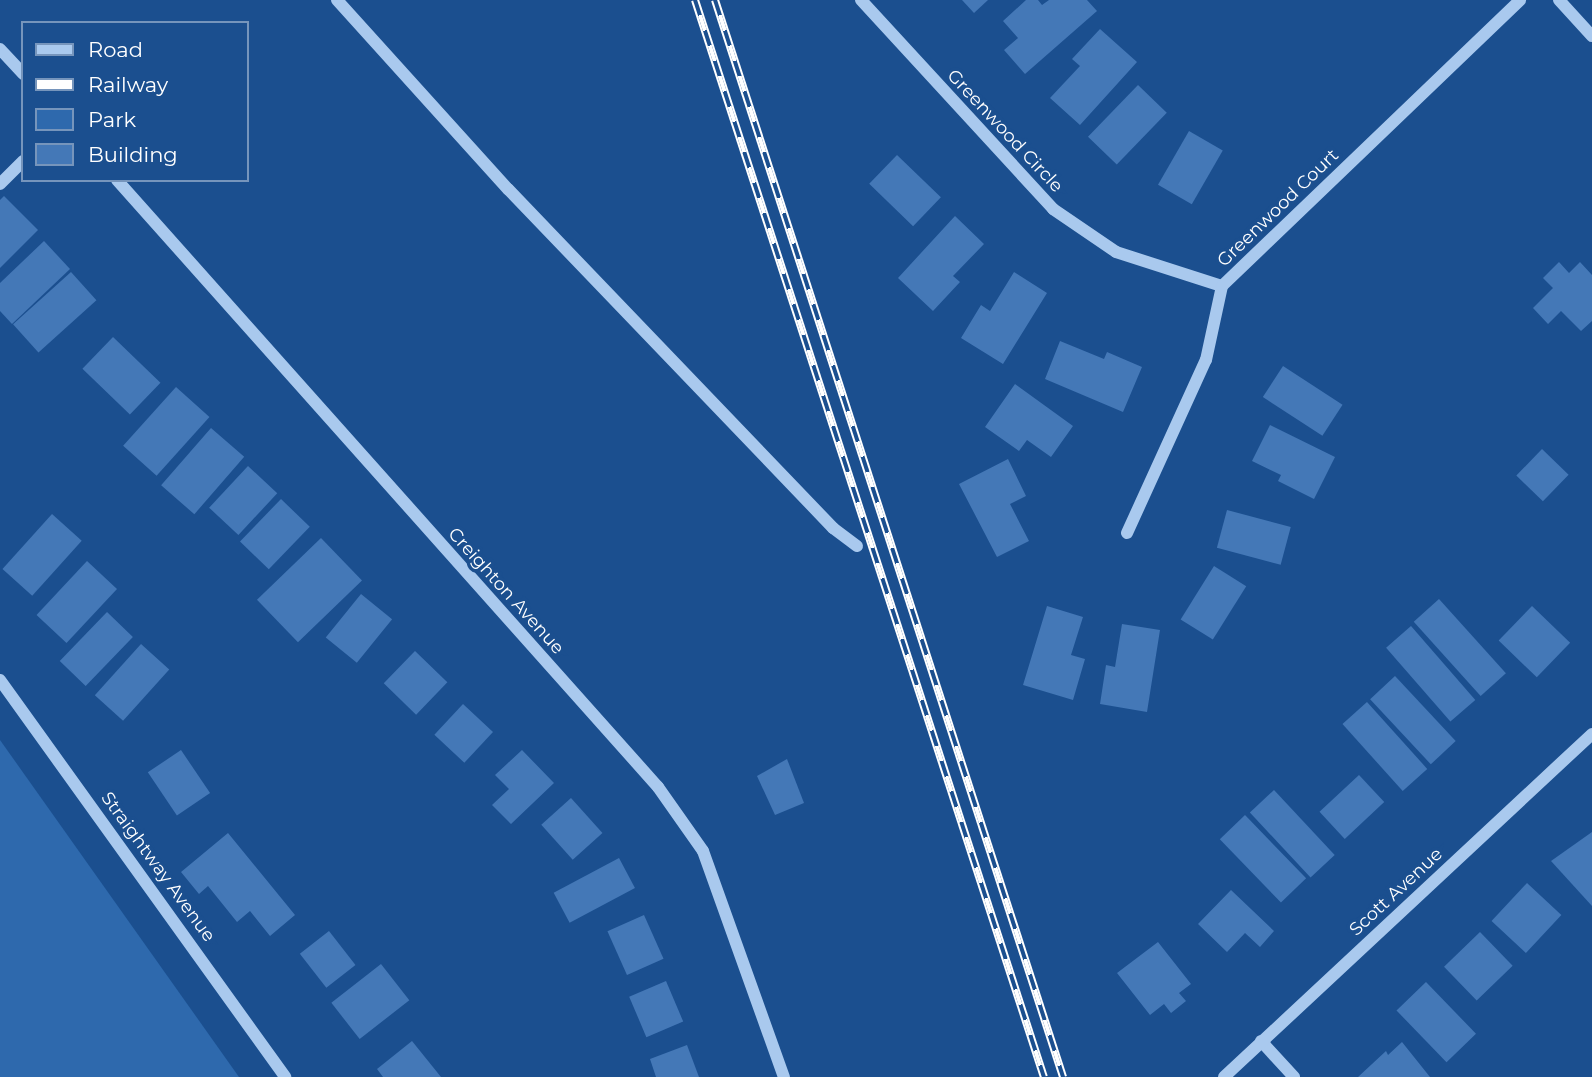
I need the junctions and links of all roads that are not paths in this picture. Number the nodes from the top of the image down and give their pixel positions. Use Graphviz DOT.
graph roads {
  1 [pos="337,0"];
  2 [pos="861,0"];
  3 [pos="1520,0"];
  4 [pos="1559,0"];
  5 [pos="1592,36"];
  6 [pos="0,49"];
  7 [pos="21,72"];
  8 [pos="21,163"];
  9 [pos="119,182"];
  10 [pos="0,184"];
  11 [pos="1222,286"];
  12 [pos="1128,533"];
  13 [pos="856,546"];
  14 [pos="0,680"];
  15 [pos="1592,734"];
  16 [pos="1261,1041"];
  17 [pos="285,1077"];
  18 [pos="784,1077"];
  19 [pos="1224,1077"];
  20 [pos="1294,1077"];
  1 -- 13 [label="street"];
  2 -- 11 [label="street, Greenwood Circle"];
  3 -- 11 [label="street, Greenwood Court"];
  4 -- 5 [label="street"];
  6 -- 7 [label="street"];
  8 -- 10 [label="street"];
  9 -- 18 [label="street, Creighton Avenue"];
  11 -- 12 [label="street, Greenwood Court"];
  14 -- 17 [label="street, Straightway Avenue"];
  15 -- 16 [label="street, Scott Avenue"];
  16 -- 19 [label="street, Scott Avenue"];
  16 -- 20 [label="street"];
}
